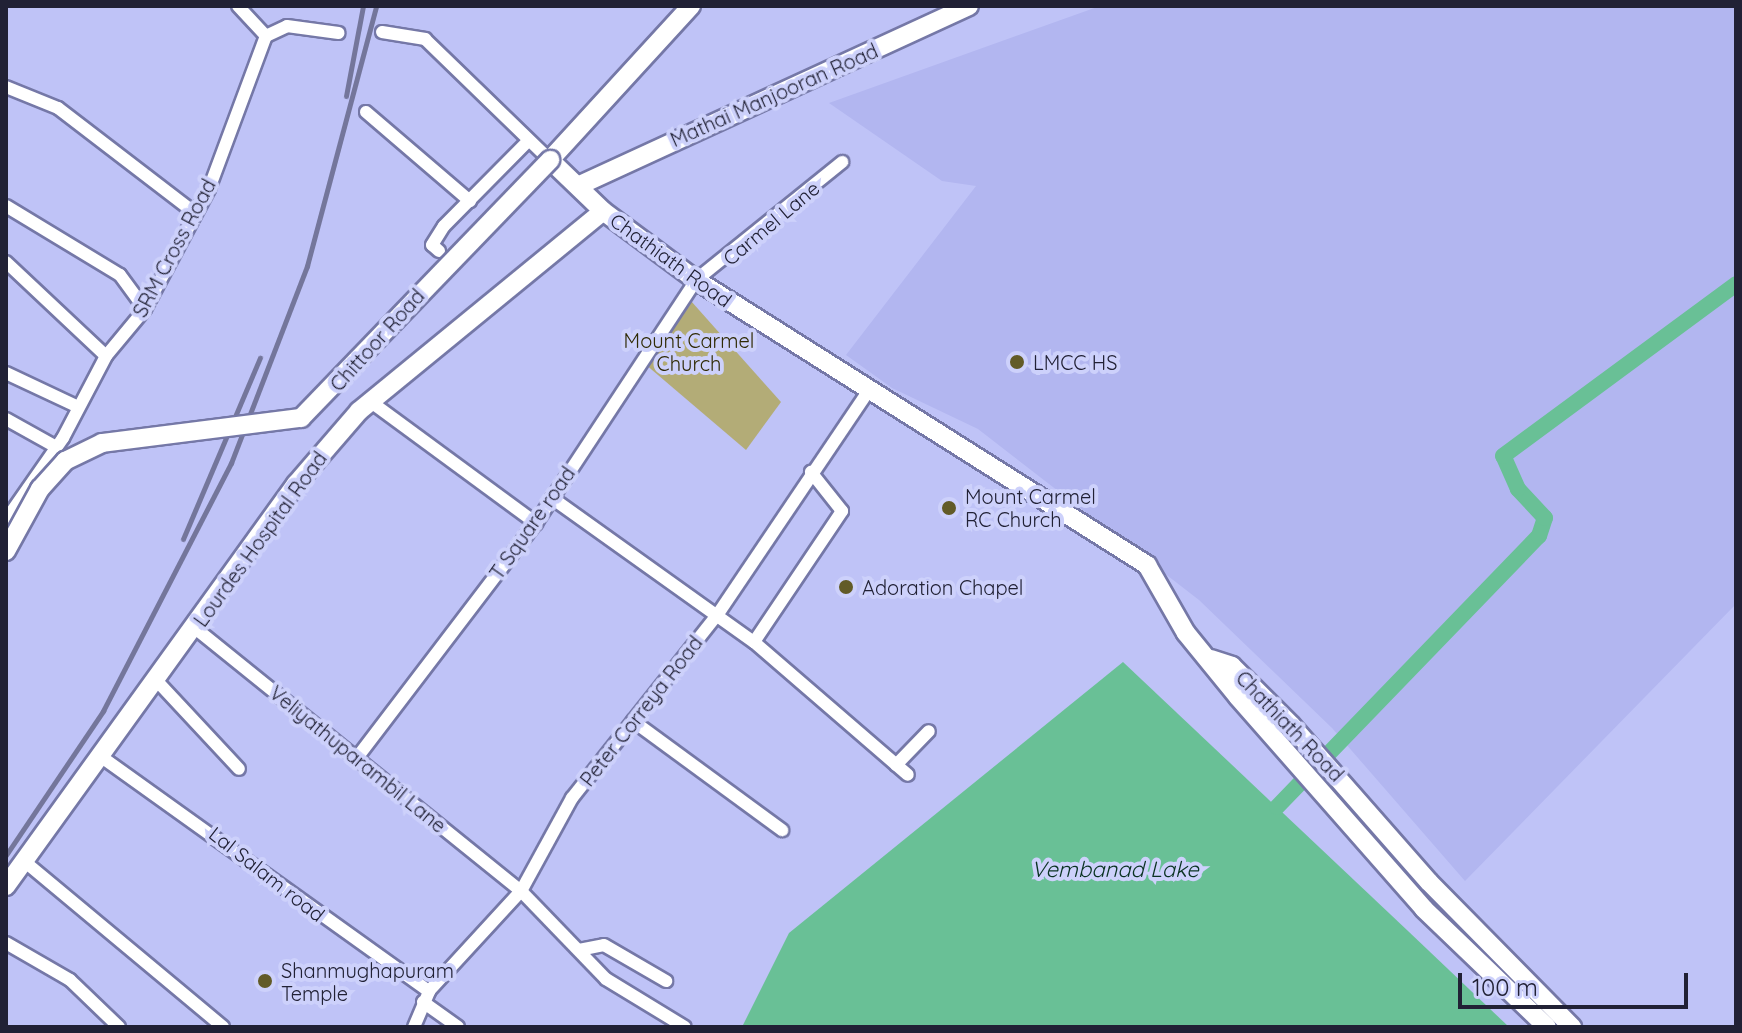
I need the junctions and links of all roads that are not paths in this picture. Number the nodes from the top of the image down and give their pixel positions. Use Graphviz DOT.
graph roads {
  1 [pos="238,6"];
  2 [pos="691,6"];
  3 [pos="969,6"];
  4 [pos="382,32"];
  5 [pos="339,33"];
  6 [pos="266,36"];
  7 [pos="6,87"];
  8 [pos="366,112"];
  9 [pos="527,142"];
  10 [pos="550,160"];
  11 [pos="842,162"];
  12 [pos="580,185"];
  13 [pos="470,201"];
  14 [pos="6,206"];
  15 [pos="603,211"];
  16 [pos="195,213"];
  17 [pos="439,251"];
  18 [pos="6,262"];
  19 [pos="696,280"];
  20 [pos="145,309"];
  21 [pos="106,356"];
  22 [pos="6,373"];
  23 [pos="867,393"];
  24 [pos="371,402"];
  25 [pos="74,405"];
  26 [pos="6,419"];
  27 [pos="56,447"];
  28 [pos="811,472"];
  29 [pos="552,498"];
  30 [pos="8,512"];
  31 [pos="536,523"];
  32 [pos="6,551"];
  33 [pos="718,614"];
  34 [pos="195,628"];
  35 [pos="754,642"];
  36 [pos="157,681"];
  37 [pos="633,721"];
  38 [pos="1290,726"];
  39 [pos="929,731"];
  40 [pos="103,758"];
  41 [pos="356,759"];
  42 [pos="896,765"];
  43 [pos="239,769"];
  44 [pos="908,775"];
  45 [pos="1354,783"];
  46 [pos="1327,794"];
  47 [pos="782,830"];
  48 [pos="24,861"];
  49 [pos="6,886"];
  50 [pos="521,891"];
  51 [pos="6,943"];
  52 [pos="579,950"];
  53 [pos="666,981"];
  54 [pos="426,996"];
  55 [pos="119,1027"];
  56 [pos="223,1027"];
  57 [pos="414,1027"];
  58 [pos="458,1027"];
  59 [pos="685,1027"];
  60 [pos="1547,1027"];
  61 [pos="1572,1027"];
  1 -- 6 [label="street"];
  2 -- 10 [label="main road, Chittoor Road"];
  3 -- 12 [label="main road, Mathai Manjooran Road"];
  4 -- 9 [label="street"];
  5 -- 6 [label="street"];
  6 -- 16 [label="street, SRM Cross Road"];
  7 -- 16 [label="street"];
  8 -- 13 [label="street"];
  9 -- 10 [label="street"];
  9 -- 13 [label="street"];
  10 -- 12 [label="main road, Chathiath Road"];
  10 -- 32 [label="main road, Chittoor Road, bridge"];
  11 -- 19 [label="street, Carmel Lane"];
  12 -- 15 [label="main road, Chathiath Road"];
  13 -- 17 [label="street"];
  14 -- 20 [label="street"];
  15 -- 19 [label="main road, Chathiath Road"];
  15 -- 24 [label="main road, Lourdes Hospital Road"];
  16 -- 20 [label="street, SRM Cross Road"];
  18 -- 21 [label="street"];
  19 -- 23 [label="main road, Chathiath Road"];
  19 -- 29 [label="street, T Square road"];
  20 -- 21 [label="street, SRM Cross Road"];
  21 -- 25 [label="street, SRM Cross Road"];
  22 -- 25 [label="street"];
  23 -- 28 [label="street, Peter Correya Road"];
  23 -- 38 [label="main road, Chathiath Road"];
  24 -- 31 [label="street"];
  24 -- 34 [label="main road, Lourdes Hospital Road"];
  25 -- 27 [label="street, SRM Cross Road"];
  26 -- 27 [label="street"];
  27 -- 30 [label="street, SRM Cross Road"];
  28 -- 33 [label="street, Peter Correya Road"];
  28 -- 35 [label="street"];
  29 -- 31 [label="street, T Square road"];
  29 -- 33 [label="street"];
  31 -- 41 [label="street, T Square road"];
  33 -- 35 [label="street"];
  33 -- 37 [label="street, Peter Correya Road"];
  34 -- 36 [label="main road, Lourdes Hospital Road"];
  34 -- 41 [label="street, Veliyathuparambil Lane"];
  35 -- 42 [label="street"];
  36 -- 40 [label="main road, Lourdes Hospital Road"];
  36 -- 43 [label="street"];
  37 -- 47 [label="street"];
  37 -- 50 [label="street, Peter Correya Road"];
  38 -- 45 [label="main road, Chathiath Road"];
  38 -- 46 [label="main road, Chathiath Road"];
  39 -- 42 [label="street"];
  40 -- 48 [label="main road, Lourdes Hospital Road"];
  40 -- 54 [label="street, Lal Salam road"];
  41 -- 50 [label="street, Veliyathuparambil Lane"];
  42 -- 44 [label="street"];
  45 -- 46 [label="main road"];
  45 -- 61 [label="main road, Chathiath Road"];
  46 -- 60 [label="main road, Chathiath Road"];
  48 -- 49 [label="main road, Lourdes Hospital Road"];
  48 -- 56 [label="street"];
  50 -- 52 [label="street, Veliyathuparambil Lane"];
  50 -- 54 [label="street, Peter Correya Road"];
  51 -- 55 [label="street"];
  52 -- 53 [label="street"];
  52 -- 59 [label="street, Veliyathuparambil Lane"];
  54 -- 57 [label="street, Peter Correya Road"];
  54 -- 58 [label="street, Lal Salam road"];
}
